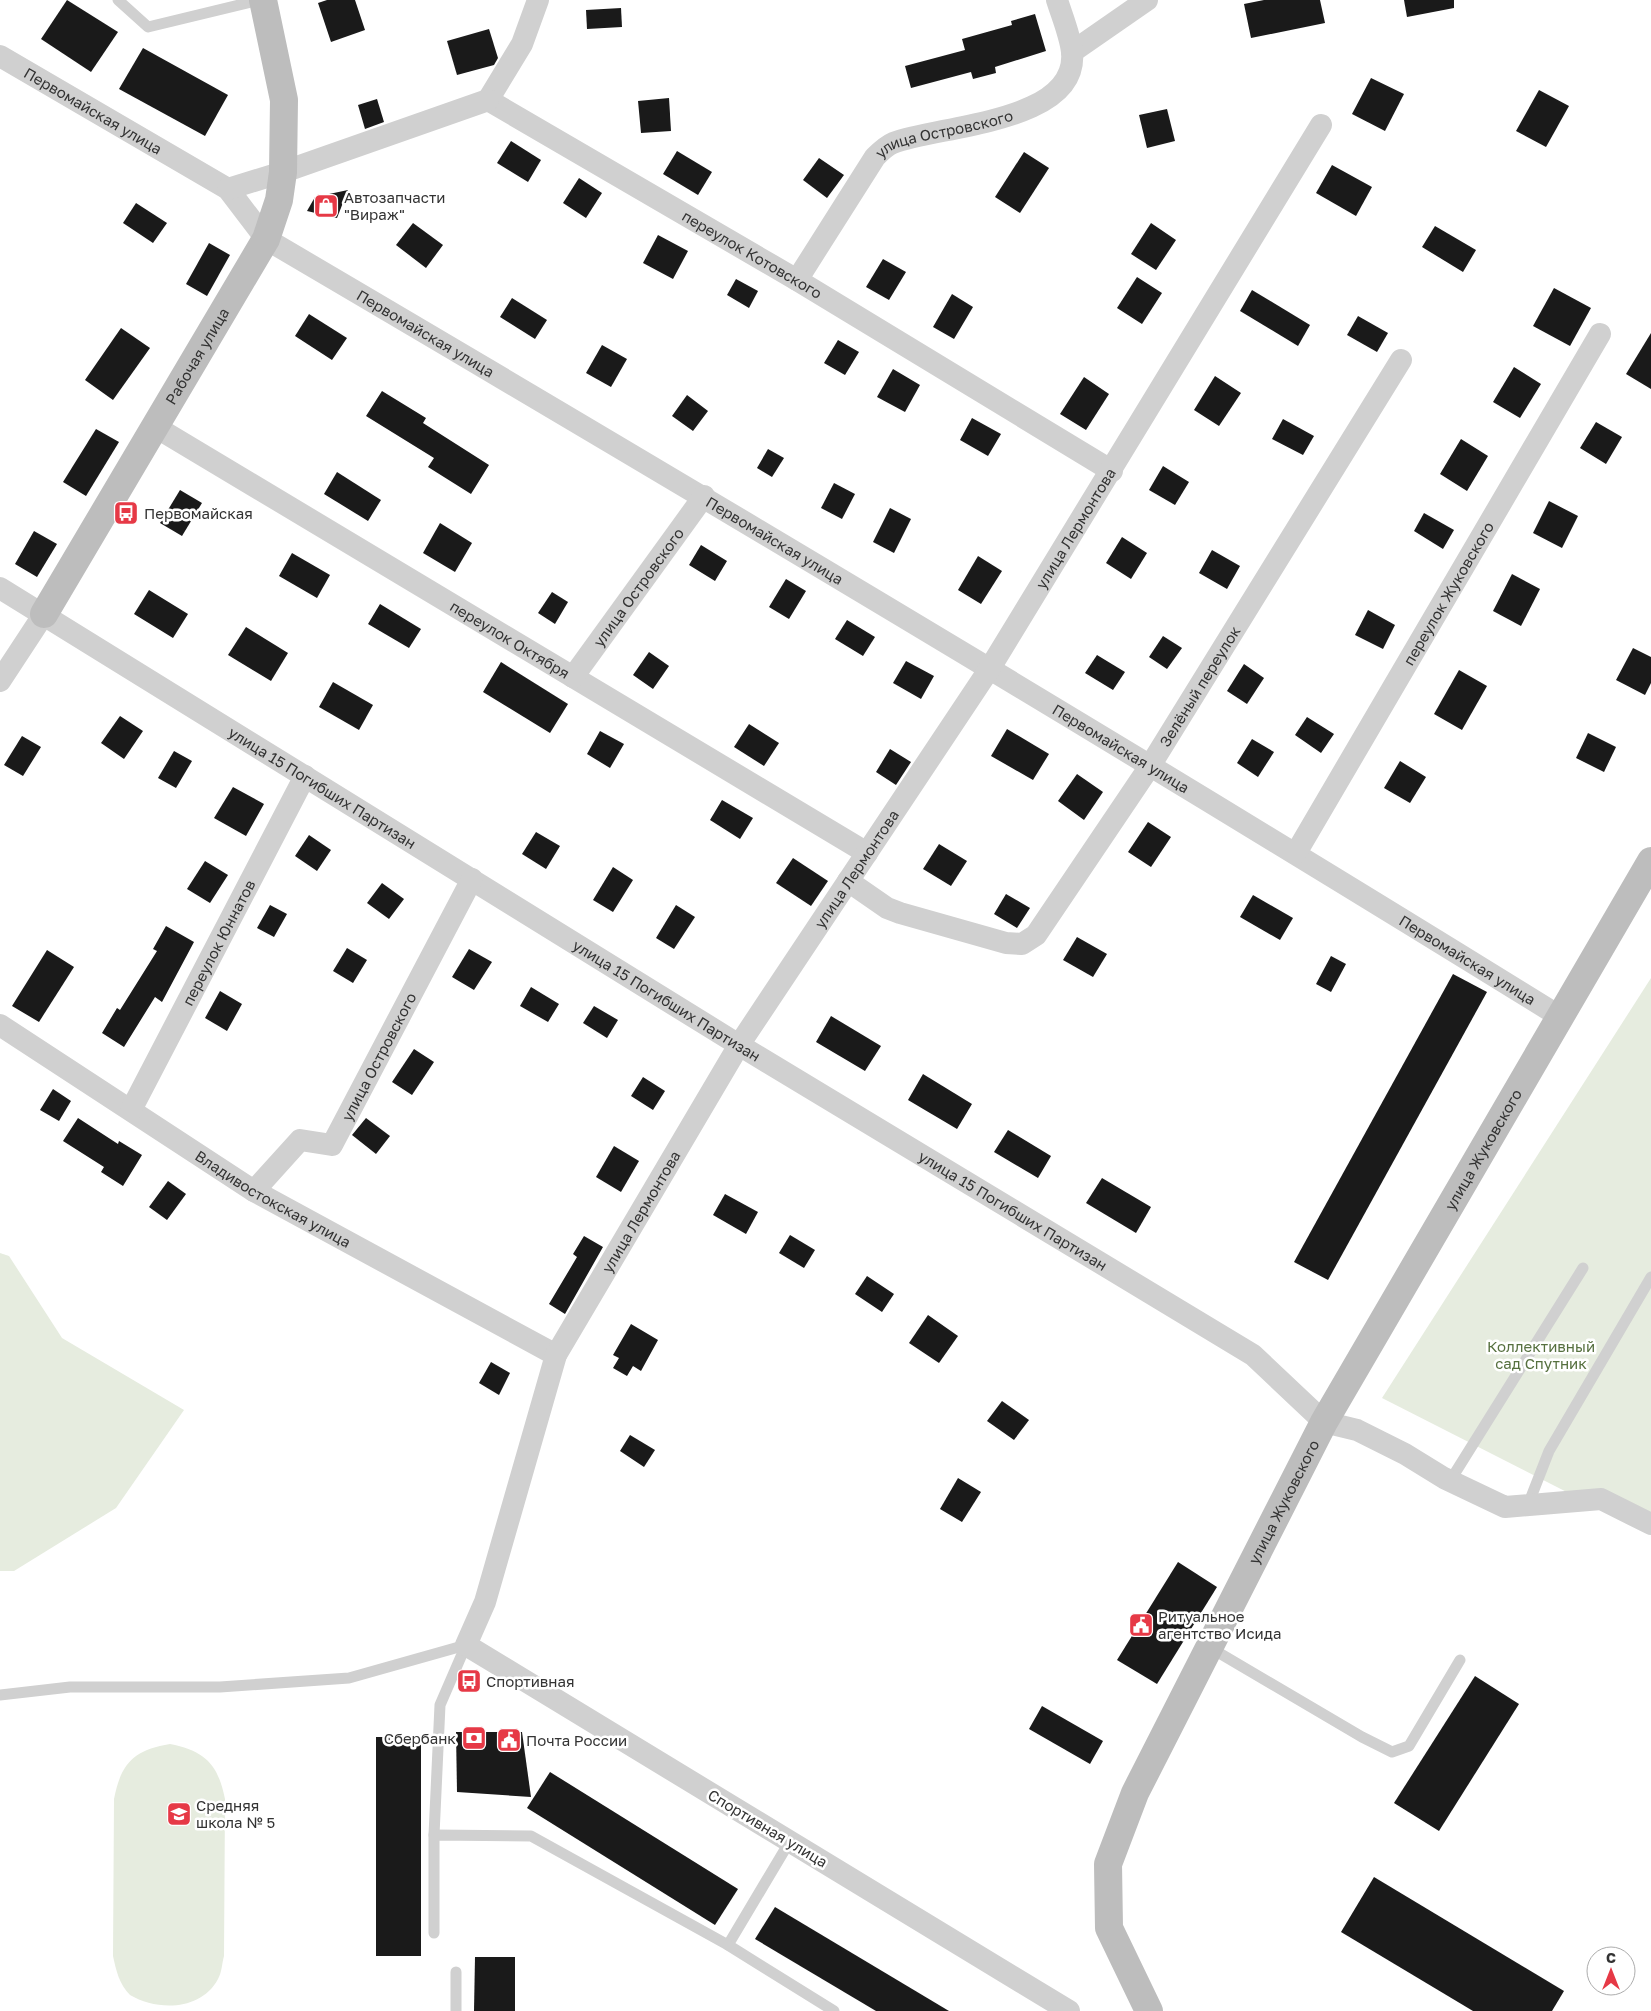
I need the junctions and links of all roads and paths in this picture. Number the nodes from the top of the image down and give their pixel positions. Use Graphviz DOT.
graph roads {
  1 [pos="118,0"];
  2 [pos="261,0"];
  3 [pos="538,0"];
  4 [pos="1057,0"];
  5 [pos="1147,0"];
  6 [pos="1072,52"];
  7 [pos="0,56"];
  8 [pos="488,100"];
  9 [pos="1321,125"];
  10 [pos="282,172"];
  11 [pos="228,189"];
  12 [pos="266,239"];
  13 [pos="797,280"];
  14 [pos="1600,334"];
  15 [pos="1401,360"];
  16 [pos="154,426"];
  17 [pos="1112,471"];
  18 [pos="704,496"];
  19 [pos="0,588"];
  20 [pos="44,614"];
  21 [pos="990,668"];
  22 [pos="573,677"];
  23 [pos="0,681"];
  24 [pos="1150,766"];
  25 [pos="305,776"];
  26 [pos="867,853"];
  27 [pos="1296,853"];
  28 [pos="1651,861"];
  29 [pos="472,879"];
  30 [pos="848,881"];
  31 [pos="1559,1016"];
  32 [pos="0,1025"];
  33 [pos="739,1045"];
  34 [pos="131,1110"];
  35 [pos="254,1191"];
  36 [pos="1583,1268"];
  37 [pos="1651,1277"];
  38 [pos="556,1355"];
  39 [pos="1324,1422"];
  40 [pos="1450,1481"];
  41 [pos="1528,1505"];
  42 [pos="1651,1524"];
  43 [pos="466,1645"];
  44 [pos="1210,1647"];
  45 [pos="1460,1660"];
  46 [pos="0,1695"];
  47 [pos="434,1835"];
  48 [pos="790,1842"];
  49 [pos="434,1933"];
  50 [pos="728,1945"];
  51 [pos="456,1972"];
  52 [pos="456,2011"];
  53 [pos="834,2011"];
  54 [pos="1069,2011"];
  55 [pos="1149,2011"];
  1 -- 2 [label="lane"];
  2 -- 10 [label="street, Рабочая улица"];
  3 -- 8 [label="street"];
  4 -- 6 [label="street, улица Островского"];
  5 -- 6 [label="street"];
  6 -- 13 [label="street, улица Островского"];
  7 -- 11 [label="street, Первомайская улица"];
  8 -- 10 [label="street"];
  8 -- 13 [label="street, переулок Котовского"];
  9 -- 17 [label="street, улица Лермонтова"];
  10 -- 11 [label="street"];
  10 -- 12 [label="street, Рабочая улица"];
  11 -- 12 [label="street, Первомайская улица"];
  12 -- 16 [label="street, Рабочая улица"];
  12 -- 18 [label="street, Первомайская улица"];
  13 -- 17 [label="street, переулок Котовского"];
  14 -- 27 [label="street, переулок Жуковского"];
  15 -- 24 [label="street, Зелёный переулок"];
  16 -- 20 [label="street, Рабочая улица"];
  16 -- 22 [label="street, переулок Октября"];
  17 -- 21 [label="street, улица Лермонтова"];
  18 -- 21 [label="street, Первомайская улица"];
  18 -- 22 [label="street, улица Островского"];
  19 -- 20 [label="street, улица 15 Погибших Партизан"];
  20 -- 23 [label="street, Рабочая улица"];
  20 -- 25 [label="street, улица 15 Погибших Партизан"];
  21 -- 24 [label="street, Первомайская улица"];
  21 -- 26 [label="street, улица Лермонтова"];
  22 -- 26 [label="street, переулок Октября"];
  24 -- 27 [label="street, Первомайская улица"];
  24 -- 30 [label="street, Зелёный переулок"];
  25 -- 29 [label="street, улица 15 Погибших Партизан"];
  25 -- 34 [label="street, переулок Юннатов"];
  26 -- 30 [label="street, улица Лермонтова"];
  27 -- 31 [label="street, Первомайская улица"];
  28 -- 31 [label="street, улица Жуковского"];
  29 -- 33 [label="street, улица 15 Погибших Партизан"];
  29 -- 35 [label="street, улица Островского"];
  30 -- 33 [label="street, улица Лермонтова"];
  31 -- 39 [label="street, улица Жуковского"];
  32 -- 34 [label="street, Владивостокская улица"];
  33 -- 38 [label="street, улица Лермонтова"];
  33 -- 39 [label="street, улица 15 Погибших Партизан"];
  34 -- 35 [label="street, Владивостокская улица"];
  35 -- 38 [label="street, Владивостокская улица"];
  36 -- 40 [label="lane"];
  37 -- 41 [label="lane"];
  38 -- 43 [label="street, улица Лермонтова"];
  39 -- 40 [label="street"];
  39 -- 44 [label="street, улица Жуковского"];
  40 -- 41 [label="street"];
  41 -- 42 [label="street"];
  43 -- 46 [label="lane"];
  43 -- 47 [label="lane"];
  43 -- 48 [label="street, Спортивная улица"];
  44 -- 45 [label="lane"];
  44 -- 55 [label="street, улица Жуковского"];
  47 -- 49 [label="lane"];
  47 -- 50 [label="lane"];
  48 -- 50 [label="lane"];
  48 -- 54 [label="street, Спортивная улица"];
  50 -- 53 [label="lane"];
  51 -- 52 [label="lane"];
}
